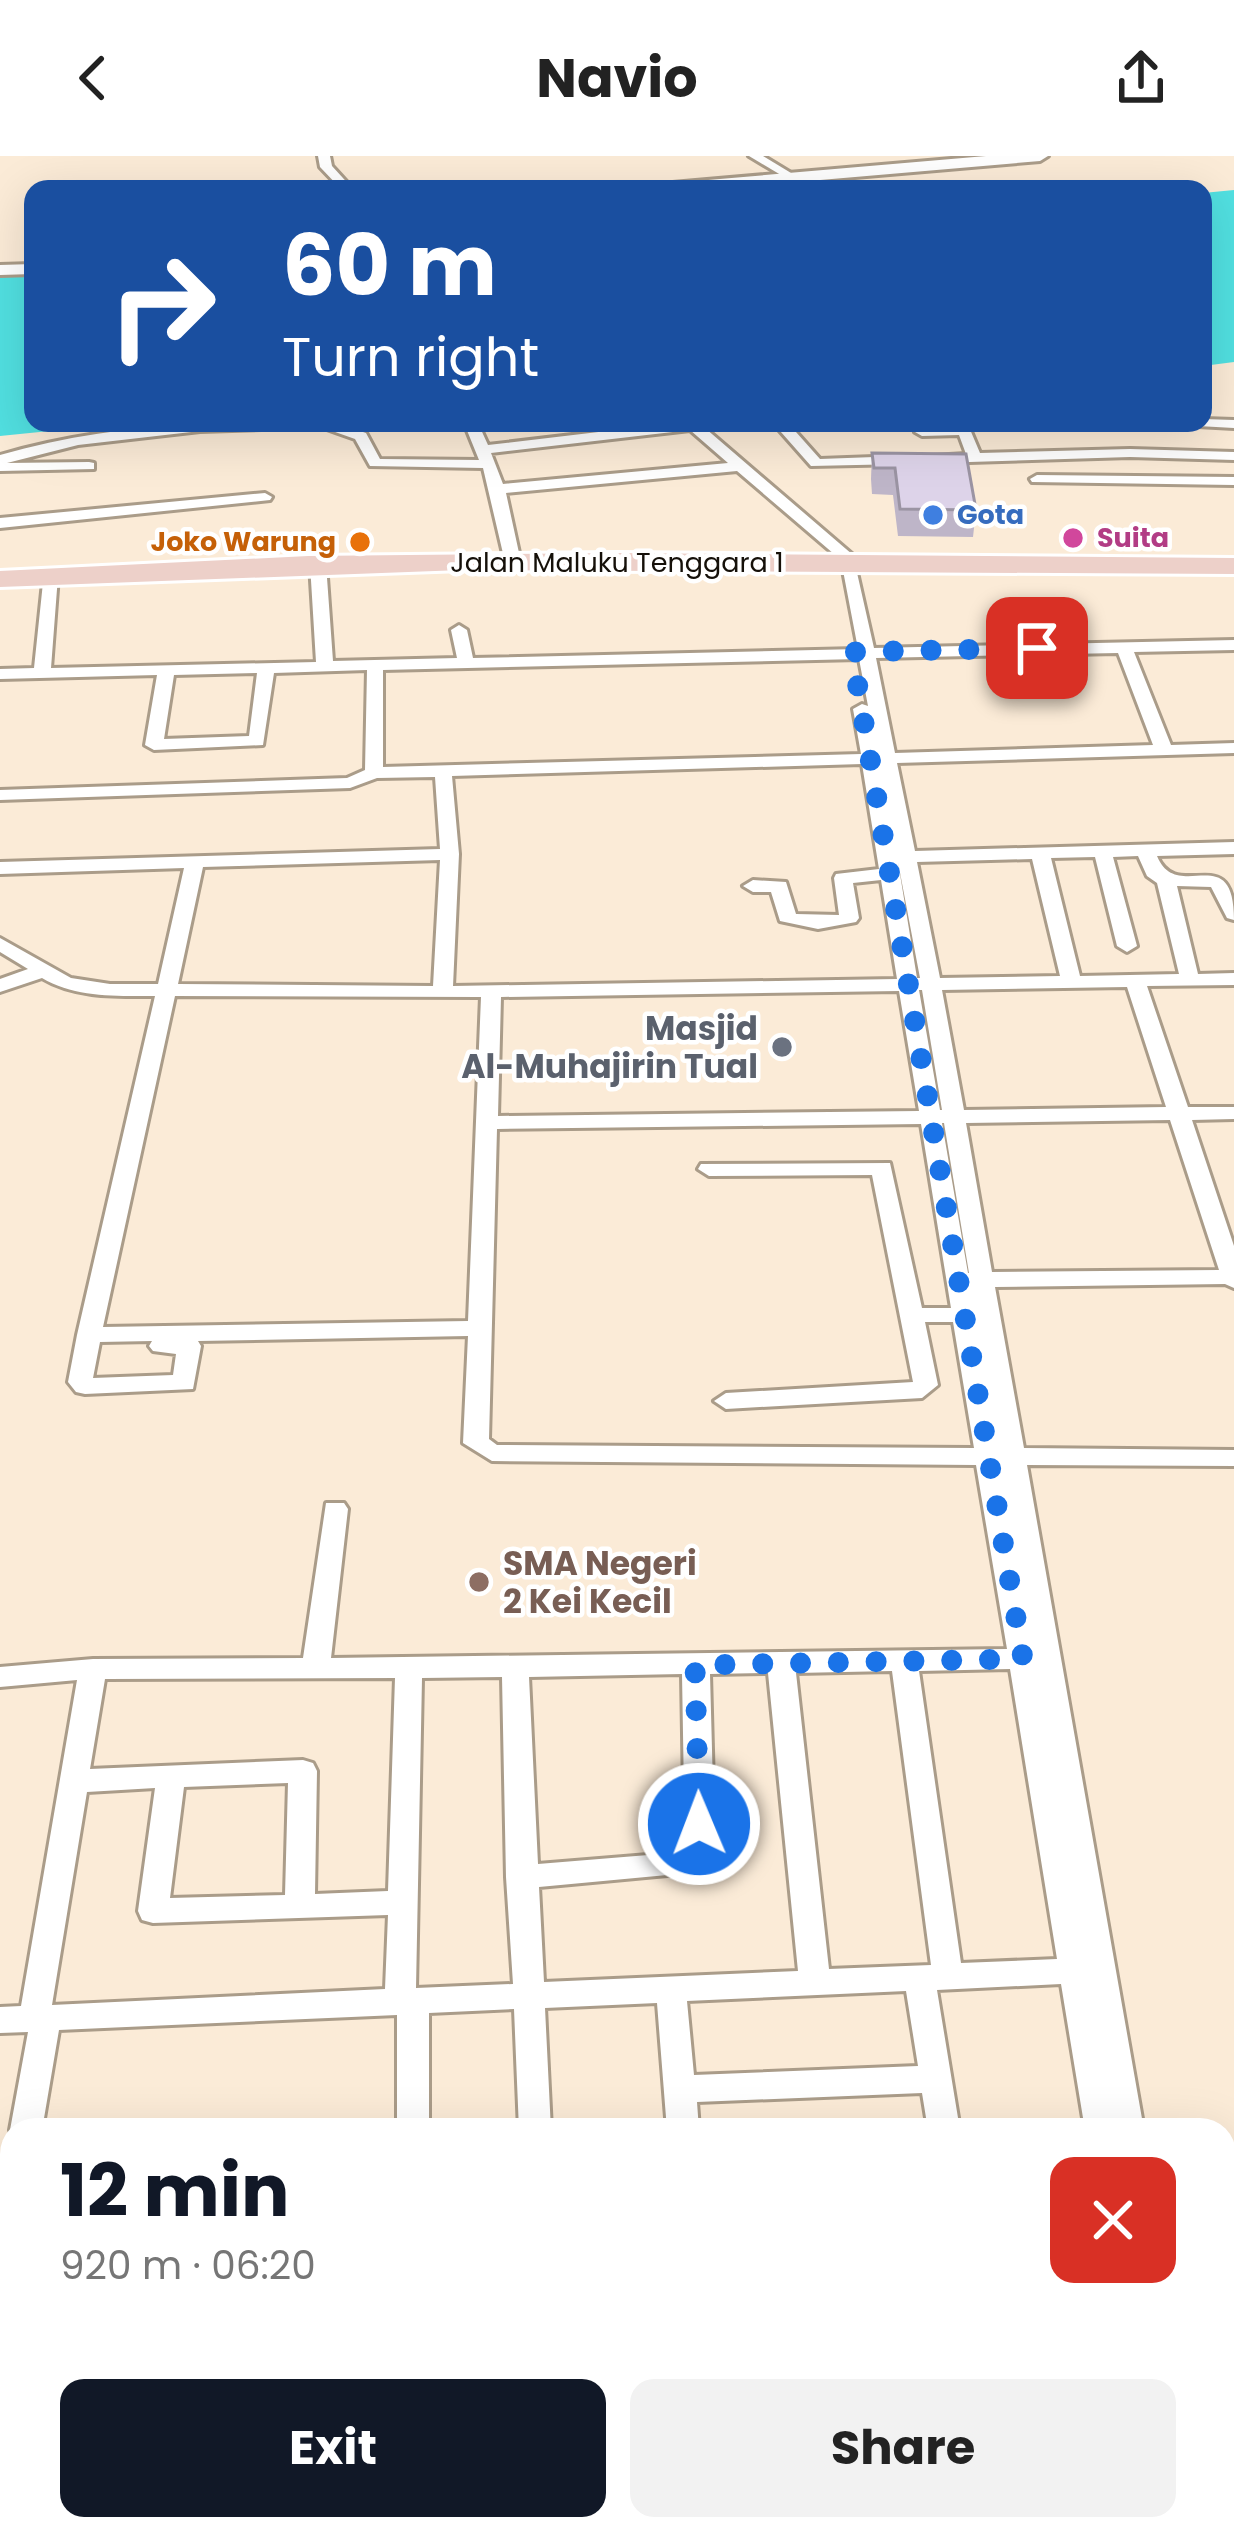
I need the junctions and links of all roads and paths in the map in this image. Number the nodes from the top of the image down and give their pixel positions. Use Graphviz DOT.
graph roads {
  1 [pos="755,156"];
  2 [pos="1040,156"];
  3 [pos="790,176"];
  4 [pos="750,180"];
  5 [pos="159,432"];
  6 [pos="349,432"];
  7 [pos="474,432"];
  8 [pos="542,432"];
  9 [pos="625,432"];
  10 [pos="701,432"];
  11 [pos="789,432"];
  12 [pos="965,432"];
  13 [pos="583,437"];
  14 [pos="546,440"];
  15 [pos="974,456"];
  16 [pos="1234,456"];
  17 [pos="486,457"];
  18 [pos="0,464"];
  19 [pos="89,466"];
  20 [pos="740,466"];
  21 [pos="604,479"];
  22 [pos="1037,479"];
  23 [pos="1234,481"];
  24 [pos="498,489"];
  25 [pos="265,497"];
  26 [pos="0,523"];
  27 [pos="513,559"];
  28 [pos="842,560"];
  29 [pos="1234,563"];
  30 [pos="318,564"];
  31 [pos="50,575"];
  32 [pos="0,577"];
  33 [pos="459,630"];
  34 [pos="1234,645"];
  35 [pos="1124,648"];
  36 [pos="859,652"];
  37 [pos="466,662"];
  38 [pos="375,664"];
  39 [pos="325,665"];
  40 [pos="266,667"];
  41 [pos="166,671"];
  42 [pos="41,673"];
  43 [pos="0,674"];
  44 [pos="1234,748"];
  45 [pos="1164,750"];
  46 [pos="879,757"];
  47 [pos="442,770"];
  48 [pos="374,773"];
  49 [pos="0,795"];
  50 [pos="1234,848"];
  51 [pos="1102,850"];
  52 [pos="1145,850"];
  53 [pos="1040,851"];
  54 [pos="450,854"];
  55 [pos="195,862"];
  56 [pos="891,862"];
  57 [pos="0,868"];
  58 [pos="1166,880"];
  59 [pos="753,886"];
  60 [pos="1234,914"];
  61 [pos="0,944"];
  62 [pos="1127,946"];
  63 [pos="42,971"];
  64 [pos="1135,980"];
  65 [pos="1190,980"];
  66 [pos="1234,980"];
  67 [pos="1071,981"];
  68 [pos="932,982"];
  69 [pos="906,983"];
  70 [pos="0,986"];
  71 [pos="491,991"];
  72 [pos="164,992"];
  73 [pos="443,992"];
  74 [pos="1234,1112"];
  75 [pos="1180,1114"];
  76 [pos="929,1115"];
  77 [pos="954,1116"];
  78 [pos="490,1123"];
  79 [pos="709,1169"];
  80 [pos="1234,1279"];
  81 [pos="971,1280"];
  82 [pos="912,1315"];
  83 [pos="967,1315"];
  84 [pos="482,1328"];
  85 [pos="726,1400"];
  86 [pos="1003,1458"];
  87 [pos="1234,1458"];
  88 [pos="334,1509"];
  89 [pos="1036,1659"];
  90 [pos="904,1661"];
  91 [pos="781,1663"];
  92 [pos="409,1665"];
  93 [pos="695,1665"];
  94 [pos="316,1666"];
  95 [pos="515,1667"];
  96 [pos="93,1669"];
  97 [pos="0,1677"];
  98 [pos="171,1779"];
  99 [pos="76,1781"];
  100 [pos="521,1877"];
  101 [pos="403,1903"];
  102 [pos="300,1906"];
  103 [pos="1089,1970"];
  104 [pos="934,1980"];
  105 [pos="815,1985"];
  106 [pos="671,1990"];
  107 [pos="528,1996"];
  108 [pos="407,2002"];
  109 [pos="40,2018"];
  110 [pos="0,2020"];
  111 [pos="936,2079"];
  112 [pos="680,2090"];
  113 [pos="28,2118"];
  114 [pos="412,2118"];
  115 [pos="535,2118"];
  116 [pos="682,2118"];
  117 [pos="942,2118"];
  118 [pos="1100,2118"];
  119 [pos="1126,2118"];
  1 -- 3 [label="street"];
  2 -- 3 [label="street"];
  3 -- 4 [label="street"];
  5 -- 18 [label="street"];
  6 -- 17 [label="street"];
  7 -- 17 [label="street"];
  8 -- 14 [label="street"];
  9 -- 13 [label="street"];
  10 -- 20 [label="street"];
  11 -- 15 [label="street"];
  12 -- 15 [label="street"];
  13 -- 14 [label="street"];
  13 -- 21 [label="street"];
  14 -- 17 [label="street"];
  15 -- 16 [label="street"];
  17 -- 24 [label="street"];
  18 -- 19 [label="street"];
  20 -- 21 [label="street"];
  20 -- 28 [label="street"];
  21 -- 24 [label="street"];
  22 -- 23 [label="street"];
  24 -- 27 [label="street"];
  25 -- 26 [label="street"];
  27 -- 28 [label="highway, Jalan Maluku Tenggara 1"];
  27 -- 30 [label="highway, Jalan Maluku Tenggara 1"];
  27 -- 32 [label="highway, Jalan Maluku Tenggara 1"];
  28 -- 29 [label="highway, Jalan Maluku Tenggara 1"];
  28 -- 36 [label="street"];
  30 -- 31 [label="highway, Jalan Maluku Tenggara 1"];
  30 -- 39 [label="street"];
  31 -- 32 [label="highway, Jalan Maluku Tenggara 1"];
  31 -- 42 [label="street"];
  33 -- 37 [label="street"];
  34 -- 35 [label="street"];
  35 -- 36 [label="street"];
  35 -- 45 [label="street"];
  36 -- 37 [label="street"];
  36 -- 46 [label="street"];
  37 -- 38 [label="street"];
  38 -- 39 [label="street"];
  38 -- 48 [label="street"];
  39 -- 40 [label="street"];
  40 -- 41 [label="street"];
  40 -- 41 [label="street"];
  41 -- 42 [label="street"];
  42 -- 43 [label="street"];
  44 -- 45 [label="street"];
  45 -- 46 [label="street"];
  46 -- 47 [label="street"];
  46 -- 56 [label="street"];
  47 -- 48 [label="street"];
  47 -- 54 [label="street"];
  48 -- 49 [label="street"];
  50 -- 52 [label="street"];
  51 -- 52 [label="street"];
  51 -- 53 [label="street"];
  51 -- 62 [label="street"];
  52 -- 58 [label="street"];
  53 -- 56 [label="street"];
  53 -- 67 [label="street"];
  54 -- 55 [label="street"];
  54 -- 73 [label="street"];
  55 -- 57 [label="street"];
  55 -- 72 [label="street"];
  56 -- 59 [label="street"];
  56 -- 68 [label="street"];
  56 -- 69 [label="street"];
  58 -- 60 [label="street"];
  58 -- 65 [label="street"];
  61 -- 63 [label="street"];
  63 -- 70 [label="street"];
  63 -- 72 [label="street"];
  64 -- 65 [label="street"];
  64 -- 67 [label="street"];
  64 -- 75 [label="street"];
  65 -- 66 [label="street"];
  67 -- 68 [label="street"];
  68 -- 69 [label="street"];
  68 -- 77 [label="street"];
  69 -- 71 [label="street"];
  69 -- 76 [label="street"];
  71 -- 73 [label="street"];
  71 -- 78 [label="street"];
  72 -- 73 [label="street"];
  72 -- 84 [label="street"];
  74 -- 75 [label="street"];
  75 -- 77 [label="street"];
  75 -- 80 [label="street"];
  76 -- 77 [label="street"];
  76 -- 78 [label="street"];
  76 -- 81 [label="street"];
  77 -- 81 [label="street"];
  78 -- 84 [label="street"];
  79 -- 82 [label="street"];
  80 -- 81 [label="street"];
  81 -- 83 [label="street"];
  81 -- 86 [label="street"];
  82 -- 83 [label="street"];
  82 -- 85 [label="street"];
  83 -- 86 [label="street"];
  84 -- 86 [label="street"];
  86 -- 87 [label="street"];
  86 -- 89 [label="street"];
  88 -- 94 [label="street"];
  89 -- 90 [label="street"];
  89 -- 103 [label="street"];
  90 -- 91 [label="street"];
  90 -- 104 [label="street"];
  91 -- 93 [label="street"];
  91 -- 105 [label="street"];
  92 -- 94 [label="street"];
  92 -- 95 [label="street"];
  92 -- 101 [label="street"];
  93 -- 95 [label="street"];
  93 -- 100 [label="street"];
  94 -- 96 [label="street"];
  95 -- 100 [label="street"];
  96 -- 97 [label="street"];
  96 -- 99 [label="street"];
  98 -- 99 [label="street"];
  98 -- 102 [label="street"];
  98 -- 102 [label="street"];
  99 -- 109 [label="street"];
  100 -- 107 [label="street"];
  101 -- 102 [label="street"];
  101 -- 108 [label="street"];
  103 -- 104 [label="street"];
  103 -- 118 [label="street"];
  103 -- 119 [label="street"];
  104 -- 105 [label="street"];
  104 -- 111 [label="street"];
  105 -- 106 [label="street"];
  106 -- 107 [label="street"];
  106 -- 112 [label="street"];
  107 -- 108 [label="street"];
  107 -- 115 [label="street"];
  108 -- 109 [label="street"];
  108 -- 114 [label="street"];
  109 -- 110 [label="street"];
  109 -- 113 [label="street"];
  111 -- 112 [label="street"];
  111 -- 117 [label="street"];
  112 -- 116 [label="street"];
}
